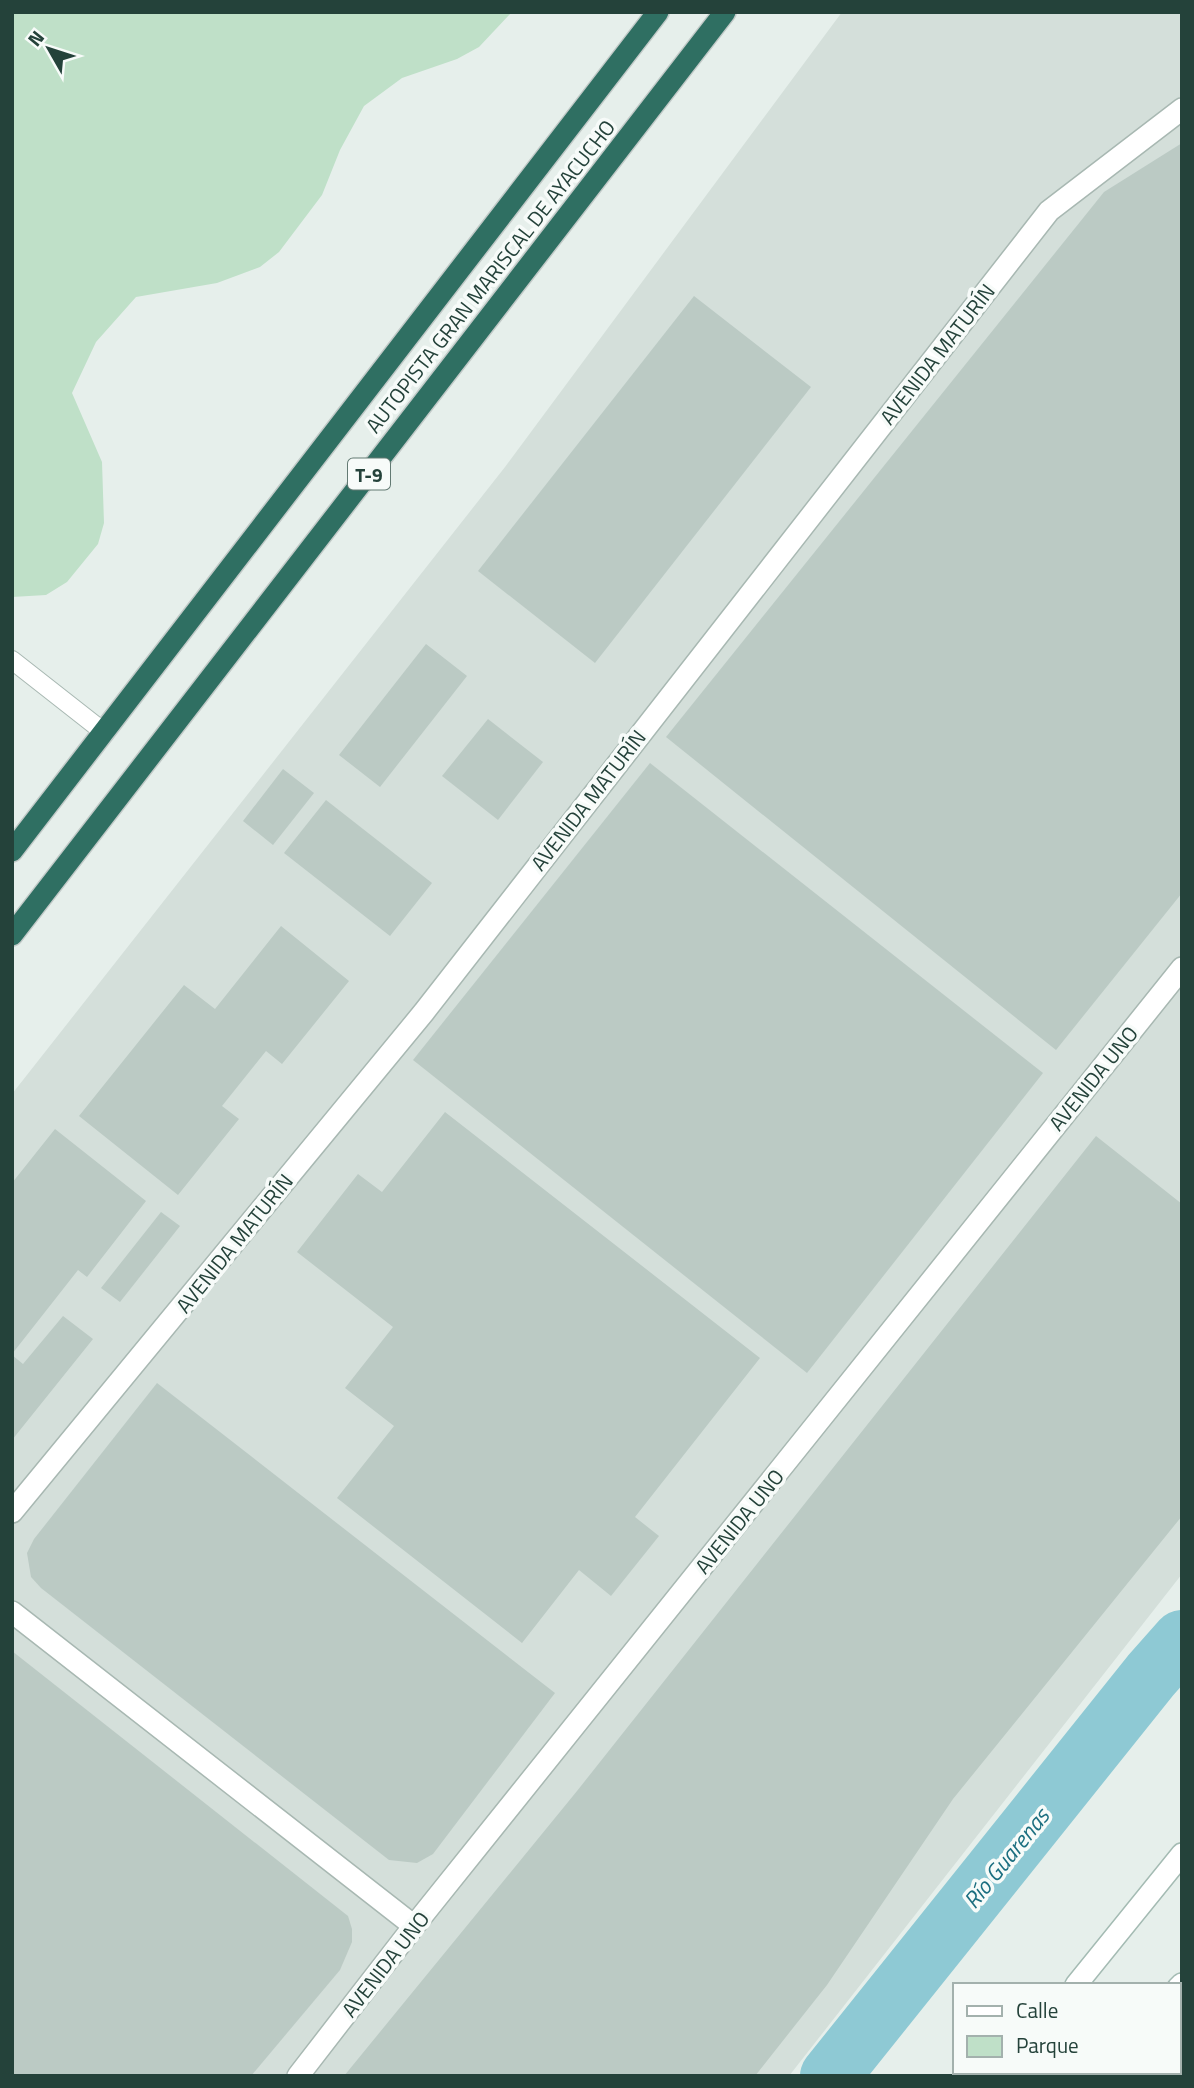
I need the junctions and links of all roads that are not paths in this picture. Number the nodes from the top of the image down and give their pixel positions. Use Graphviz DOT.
graph roads {
  1 [pos="657,12"];
  2 [pos="725,12"];
  3 [pos="1182,109"];
  4 [pos="12,660"];
  5 [pos="105,733"];
  6 [pos="12,851"];
  7 [pos="12,935"];
  8 [pos="1182,968"];
  9 [pos="12,1511"];
  10 [pos="12,1612"];
  11 [pos="1182,1854"];
  12 [pos="414,1926"];
  13 [pos="1078,1983"];
  14 [pos="298,2076"];
  1 -- 5 [label="highway, AUTOPISTA GRAN MARISCAL DE AYACUCHO / T-9"];
  2 -- 7 [label="highway, AUTOPISTA GRAN MARISCAL DE AYACUCHO / T-9"];
  3 -- 9 [label="street, AVENIDA MATURÍN"];
  4 -- 5 [label="lane"];
  5 -- 6 [label="highway, AUTOPISTA GRAN MARISCAL DE AYACUCHO / T-9"];
  8 -- 12 [label="street, AVENIDA UNO"];
  10 -- 12 [label="street"];
  11 -- 13 [label="street"];
  12 -- 14 [label="street, AVENIDA UNO"];
}
